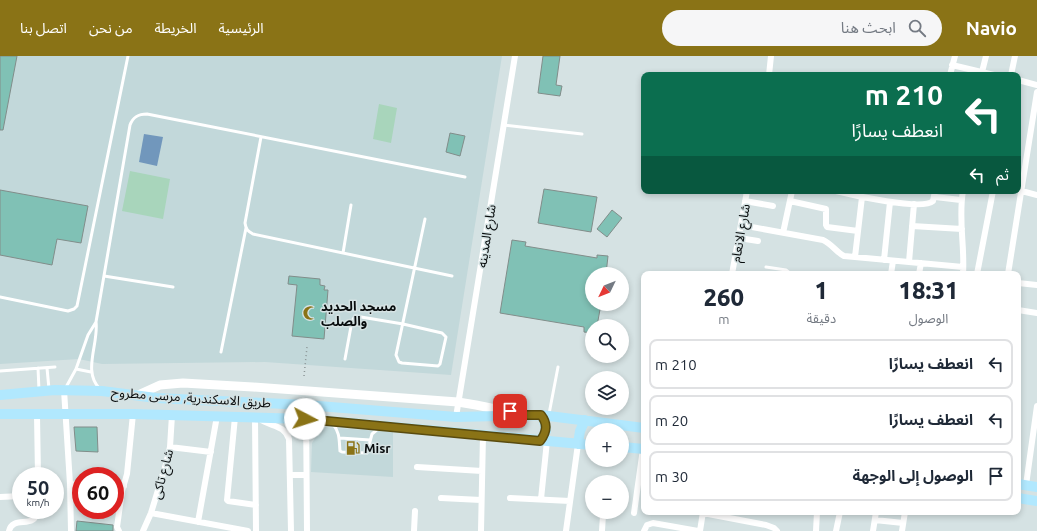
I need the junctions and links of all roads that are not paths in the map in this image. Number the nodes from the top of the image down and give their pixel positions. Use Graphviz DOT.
graph roads {
  1 [pos="128,56"];
  2 [pos="515,56"];
  3 [pos="771,56"];
  4 [pos="955,56"];
  5 [pos="986,56"];
  6 [pos="1015,56"];
  7 [pos="952,66"];
  8 [pos="769,72"];
  9 [pos="951,72"];
  10 [pos="977,72"];
  11 [pos="985,72"];
  12 [pos="1011,72"];
  13 [pos="1021,81"];
  14 [pos="1037,85"];
  15 [pos="1037,92"];
  16 [pos="504,125"];
  17 [pos="582,134"];
  18 [pos="261,137"];
  19 [pos="465,177"];
  20 [pos="1021,184"];
  21 [pos="1021,190"];
  22 [pos="746,194"];
  23 [pos="791,194"];
  24 [pos="849,194"];
  25 [pos="935,194"];
  26 [pos="962,194"];
  27 [pos="992,194"];
  28 [pos="1019,194"];
  29 [pos="1037,195"];
  30 [pos="862,197"];
  31 [pos="961,200"];
  32 [pos="745,201"];
  33 [pos="790,201"];
  34 [pos="890,202"];
  35 [pos="914,204"];
  36 [pos="351,205"];
  37 [pos="773,206"];
  38 [pos="425,219"];
  39 [pos="741,225"];
  40 [pos="912,226"];
  41 [pos="246,228"];
  42 [pos="962,229"];
  43 [pos="858,231"];
  44 [pos="783,233"];
  45 [pos="739,238"];
  46 [pos="758,241"];
  47 [pos="343,253"];
  48 [pos="855,257"];
  49 [pos="884,260"];
  50 [pos="893,261"];
  51 [pos="909,262"];
  52 [pos="921,264"];
  53 [pos="766,267"];
  54 [pos="415,268"];
  55 [pos="733,271"];
  56 [pos="787,271"];
  57 [pos="891,271"];
  58 [pos="920,271"];
  59 [pos="963,271"];
  60 [pos="977,271"];
  61 [pos="1008,271"];
  62 [pos="104,276"];
  63 [pos="452,276"];
  64 [pos="1021,283"];
  65 [pos="1037,285"];
  66 [pos="173,287"];
  67 [pos="0,297"];
  68 [pos="1021,310"];
  69 [pos="1037,313"];
  70 [pos="96,322"];
  71 [pos="403,324"];
  72 [pos="221,352"];
  73 [pos="345,359"];
  74 [pos="55,367"];
  75 [pos="558,367"];
  76 [pos="38,368"];
  77 [pos="47,368"];
  78 [pos="76,369"];
  79 [pos="0,371"];
  80 [pos="91,372"];
  81 [pos="64,390"];
  82 [pos="44,391"];
  83 [pos="102,391"];
  84 [pos="0,394"];
  85 [pos="138,395"];
  86 [pos="458,402"];
  87 [pos="306,405"];
  88 [pos="1037,406"];
  89 [pos="0,414"];
  90 [pos="37,414"];
  91 [pos="66,414"];
  92 [pos="133,414"];
  93 [pos="172,415"];
  94 [pos="526,415"];
  95 [pos="545,415"];
  96 [pos="217,416"];
  97 [pos="235,417"];
  98 [pos="456,417"];
  99 [pos="257,418"];
  100 [pos="305,419"];
  101 [pos="585,420"];
  102 [pos="331,421"];
  103 [pos="382,426"];
  104 [pos="641,428"];
  105 [pos="483,435"];
  106 [pos="340,438"];
  107 [pos="370,440"];
  108 [pos="543,441"];
  109 [pos="578,444"];
  110 [pos="585,444"];
  111 [pos="170,447"];
  112 [pos="629,448"];
  113 [pos="641,449"];
  114 [pos="210,452"];
  115 [pos="38,467"];
  116 [pos="417,467"];
  117 [pos="482,471"];
  118 [pos="290,475"];
  119 [pos="306,475"];
  120 [pos="70,484"];
  121 [pos="1022,485"];
  122 [pos="124,486"];
  123 [pos="1037,487"];
  124 [pos="641,488"];
  125 [pos="12,496"];
  126 [pos="0,497"];
  127 [pos="441,498"];
  128 [pos="510,498"];
  129 [pos="1021,498"];
  130 [pos="541,499"];
  131 [pos="481,500"];
  132 [pos="570,501"];
  133 [pos="1037,501"];
  134 [pos="256,505"];
  135 [pos="416,511"];
  136 [pos="151,512"];
  137 [pos="634,513"];
  138 [pos="702,515"];
  139 [pos="718,515"];
  140 [pos="817,515"];
  141 [pos="839,515"];
  142 [pos="876,515"];
  143 [pos="904,515"];
  144 [pos="35,519"];
  145 [pos="117,519"];
  146 [pos="603,519"];
  147 [pos="875,520"];
  148 [pos="198,522"];
  149 [pos="903,523"];
  150 [pos="209,524"];
  151 [pos="10,531"];
  152 [pos="71,531"];
  153 [pos="119,531"];
  154 [pos="143,531"];
  155 [pos="208,531"];
  156 [pos="248,531"];
  157 [pos="256,531"];
  158 [pos="291,531"];
  159 [pos="307,531"];
  160 [pos="414,531"];
  161 [pos="481,531"];
  162 [pos="566,531"];
  163 [pos="602,531"];
  164 [pos="644,531"];
  165 [pos="699,531"];
  166 [pos="777,531"];
  167 [pos="816,531"];
  168 [pos="836,531"];
  169 [pos="873,531"];
  170 [pos="902,531"];
  1 -- 67 [label="lane"];
  2 -- 16 [label="street, شارع المدينه"];
  3 -- 8 [label="street"];
  4 -- 7 [label="street"];
  5 -- 11 [label="street"];
  6 -- 12 [label="street"];
  7 -- 9 [label="street"];
  7 -- 10 [label="street"];
  13 -- 14 [label="street"];
  15 -- 20 [label="street"];
  16 -- 17 [label="lane"];
  16 -- 86 [label="street, شارع المدينه"];
  18 -- 19 [label="lane"];
  18 -- 41 [label="lane"];
  18 -- 62 [label="lane"];
  21 -- 29 [label="street"];
  22 -- 32 [label="street, شارع الانعام"];
  23 -- 33 [label="street"];
  24 -- 30 [label="street"];
  25 -- 31 [label="street"];
  25 -- 35 [label="street"];
  26 -- 31 [label="street"];
  27 -- 60 [label="street"];
  28 -- 61 [label="street"];
  30 -- 34 [label="street"];
  30 -- 43 [label="street"];
  31 -- 42 [label="street"];
  32 -- 37 [label="street"];
  32 -- 39 [label="street, شارع الانعام"];
  33 -- 43 [label="street"];
  33 -- 44 [label="street"];
  34 -- 35 [label="street"];
  34 -- 49 [label="street"];
  35 -- 40 [label="street"];
  36 -- 47 [label="lane"];
  38 -- 54 [label="lane"];
  39 -- 44 [label="street"];
  39 -- 45 [label="street, شارع الانعام"];
  40 -- 42 [label="street"];
  40 -- 51 [label="street"];
  41 -- 47 [label="lane"];
  41 -- 72 [label="lane"];
  42 -- 59 [label="street"];
  43 -- 48 [label="street"];
  44 -- 48 [label="street"];
  45 -- 46 [label="street"];
  45 -- 55 [label="street, شارع الانعام"];
  47 -- 54 [label="lane"];
  48 -- 49 [label="street"];
  49 -- 50 [label="street"];
  50 -- 51 [label="street"];
  50 -- 57 [label="street"];
  51 -- 52 [label="street"];
  52 -- 58 [label="street"];
  52 -- 59 [label="street"];
  53 -- 56 [label="lane"];
  54 -- 63 [label="lane"];
  54 -- 71 [label="lane"];
  62 -- 66 [label="lane"];
  62 -- 70 [label="lane"];
  64 -- 65 [label="street"];
  68 -- 69 [label="street"];
  70 -- 78 [label="lane"];
  70 -- 80 [label="lane"];
  71 -- 71 [label="lane"];
  71 -- 73 [label="lane"];
  74 -- 77 [label="lane"];
  75 -- 95 [label="lane"];
  76 -- 77 [label="lane"];
  76 -- 79 [label="lane"];
  76 -- 82 [label="lane"];
  77 -- 82 [label="lane"];
  78 -- 80 [label="lane"];
  78 -- 81 [label="lane"];
  80 -- 83 [label="lane"];
  81 -- 82 [label="main road, طريق الاسكندرية, مرسى مطروح"];
  81 -- 83 [label="main road, طريق الاسكندرية, مرسى مطروح"];
  81 -- 91 [label="street"];
  82 -- 84 [label="main road, طريق الاسكندرية, مرسى مطروح"];
  83 -- 85 [label="main road, طريق الاسكندرية, مرسى مطروح"];
  85 -- 86 [label="main road"];
  85 -- 87 [label="main road, طريق الاسكندرية, مرسى مطروح"];
  86 -- 94 [label="main road"];
  86 -- 98 [label="street, شارع المدينه"];
  87 -- 98 [label="main road, طريق الاسكندرية, مرسى مطروح"];
  87 -- 100 [label="street"];
  88 -- 121 [label="street"];
  89 -- 90 [label="main road, طريق الاسكندرية, مرسى مطروح"];
  90 -- 91 [label="main road, طريق الاسكندرية, مرسى مطروح"];
  90 -- 115 [label="street"];
  91 -- 92 [label="main road, طريق الاسكندرية, مرسى مطروح"];
  91 -- 120 [label="street"];
  92 -- 93 [label="main road, طريق الاسكندرية, مرسى مطروح"];
  92 -- 122 [label="street"];
  93 -- 96 [label="main road, طريق الاسكندرية, مرسى مطروح"];
  93 -- 111 [label="street, شارع تاكى"];
  94 -- 95 [label="main road, طريق الاسكندرية, مرسى مطروح"];
  94 -- 98 [label="main road, طريق الاسكندرية, مرسى مطروح"];
  95 -- 101 [label="main road, طريق الاسكندرية, مرسى مطروح"];
  95 -- 108 [label="main road"];
  96 -- 97 [label="main road, طريق الاسكندرية, مرسى مطروح"];
  96 -- 114 [label="street"];
  97 -- 99 [label="main road, طريق الاسكندرية, مرسى مطروح"];
  97 -- 134 [label="street"];
  99 -- 100 [label="main road, طريق الاسكندرية, مرسى مطروح"];
  99 -- 118 [label="street"];
  99 -- 134 [label="street"];
  100 -- 102 [label="main road, طريق الاسكندرية, مرسى مطروح"];
  100 -- 119 [label="street"];
  101 -- 104 [label="main road, طريق الاسكندرية, مرسى مطروح"];
  101 -- 109 [label="main road"];
  102 -- 103 [label="main road, طريق الاسكندرية, مرسى مطروح"];
  102 -- 106 [label="lane"];
  103 -- 105 [label="main road, طريق الاسكندرية, مرسى مطروح"];
  103 -- 107 [label="lane"];
  105 -- 108 [label="main road, طريق الاسكندرية, مرسى مطروح"];
  105 -- 117 [label="street"];
  106 -- 107 [label="lane"];
  106 -- 107 [label="lane"];
  108 -- 109 [label="main road, طريق الاسكندرية, مرسى مطروح"];
  108 -- 130 [label="street"];
  109 -- 110 [label="main road, طريق الاسكندرية, مرسى مطروح"];
  109 -- 132 [label="street"];
  111 -- 114 [label="street"];
  111 -- 136 [label="street, شارع تاكى"];
  112 -- 113 [label="main road"];
  114 -- 148 [label="street"];
  116 -- 117 [label="street"];
  117 -- 131 [label="street"];
  118 -- 119 [label="street"];
  118 -- 158 [label="street"];
  119 -- 159 [label="street"];
  120 -- 152 [label="street"];
  121 -- 123 [label="main road"];
  124 -- 137 [label="street"];
  125 -- 126 [label="street"];
  127 -- 131 [label="street"];
  128 -- 130 [label="street"];
  129 -- 133 [label="main road"];
  130 -- 132 [label="street"];
  131 -- 161 [label="street"];
  132 -- 162 [label="street"];
  134 -- 157 [label="street"];
  135 -- 160 [label="street"];
  136 -- 148 [label="street"];
  136 -- 154 [label="street, شارع تاكى"];
  138 -- 165 [label="street"];
  139 -- 166 [label="street"];
  140 -- 167 [label="street"];
  141 -- 168 [label="street"];
  142 -- 147 [label="street"];
  143 -- 149 [label="street"];
  144 -- 151 [label="street"];
  145 -- 153 [label="street"];
  146 -- 163 [label="street"];
  147 -- 149 [label="street"];
  147 -- 169 [label="street"];
  148 -- 150 [label="street"];
  149 -- 170 [label="street"];
  150 -- 155 [label="street"];
  150 -- 156 [label="street"];
  164 -- 165 [label="street"];
}
